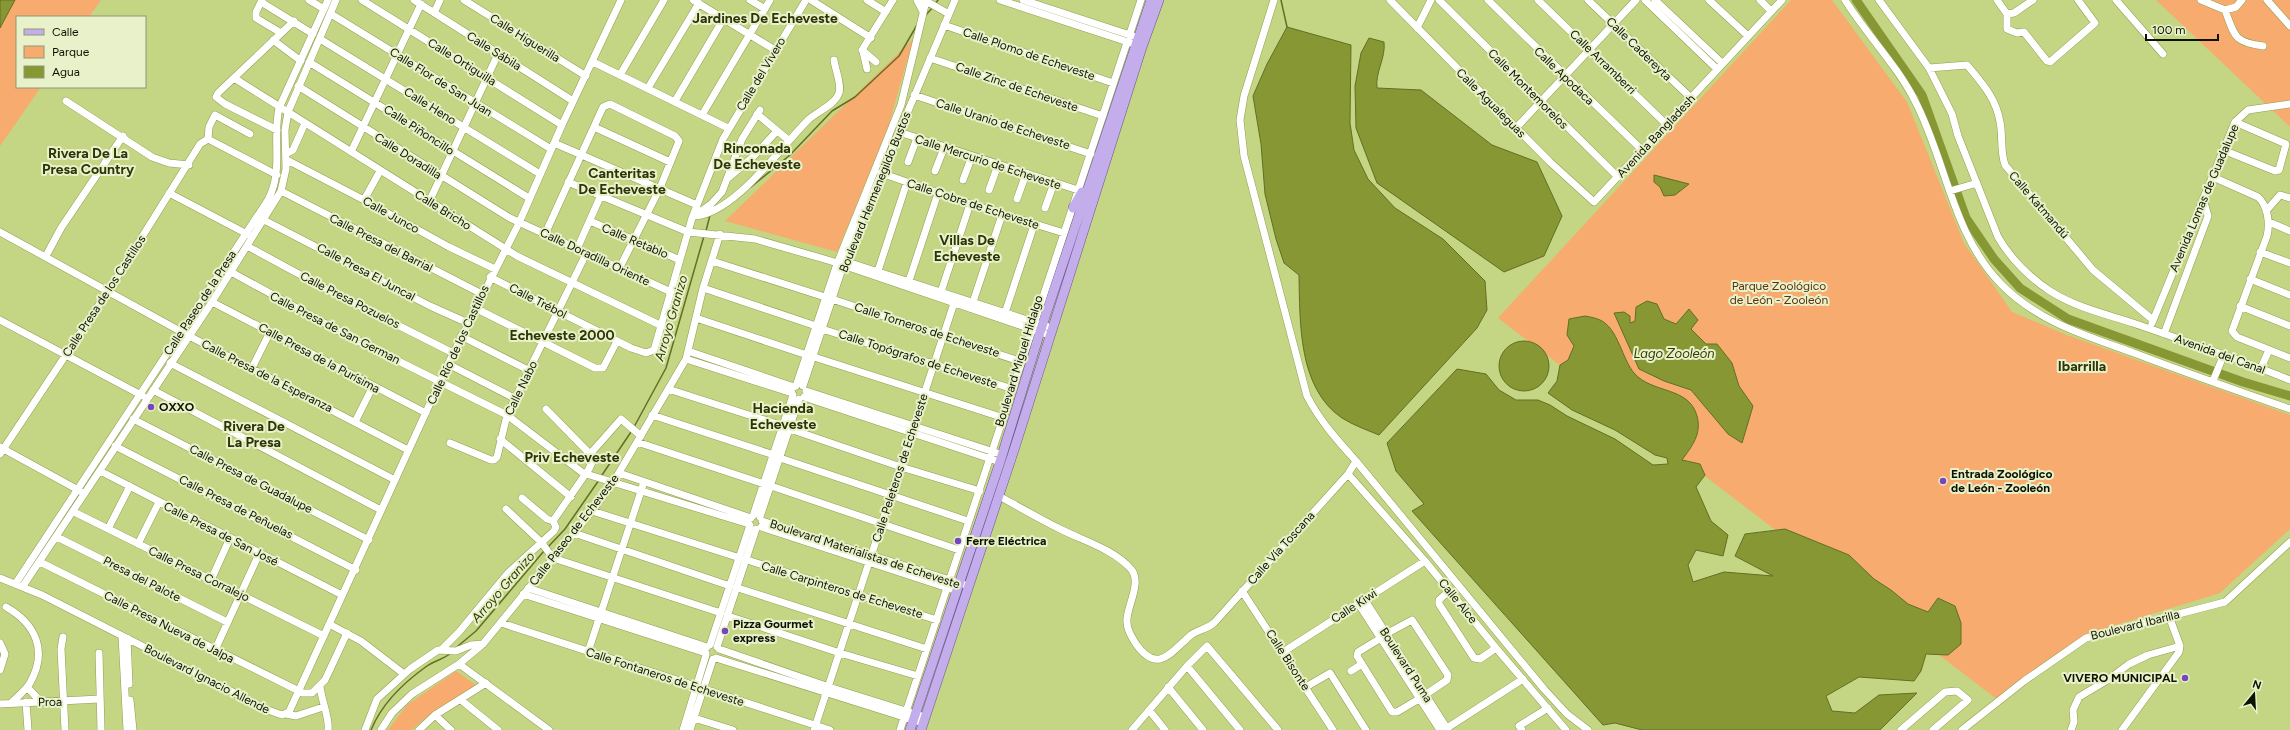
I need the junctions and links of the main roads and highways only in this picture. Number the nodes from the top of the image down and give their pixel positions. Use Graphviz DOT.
graph roads {
  1 [pos="1150,0"];
  2 [pos="1159,0"];
  3 [pos="1136,41"];
  4 [pos="1094,168"];
  5 [pos="1073,208"];
  6 [pos="923,723"];
  7 [pos="910,730"];
  1 -- 3 [label="main road, Boulevard Miguel Hidalgo"];
  2 -- 3 [label="main road, Boulevard Miguel Hidalgo"];
  3 -- 4 [label="main road, Boulevard Miguel Hidalgo"];
  3 -- 6 [label="main road, Boulevard Miguel Hidalgo"];
  4 -- 5 [label="main road"];
  4 -- 7 [label="main road, Boulevard Miguel Hidalgo"];
}
